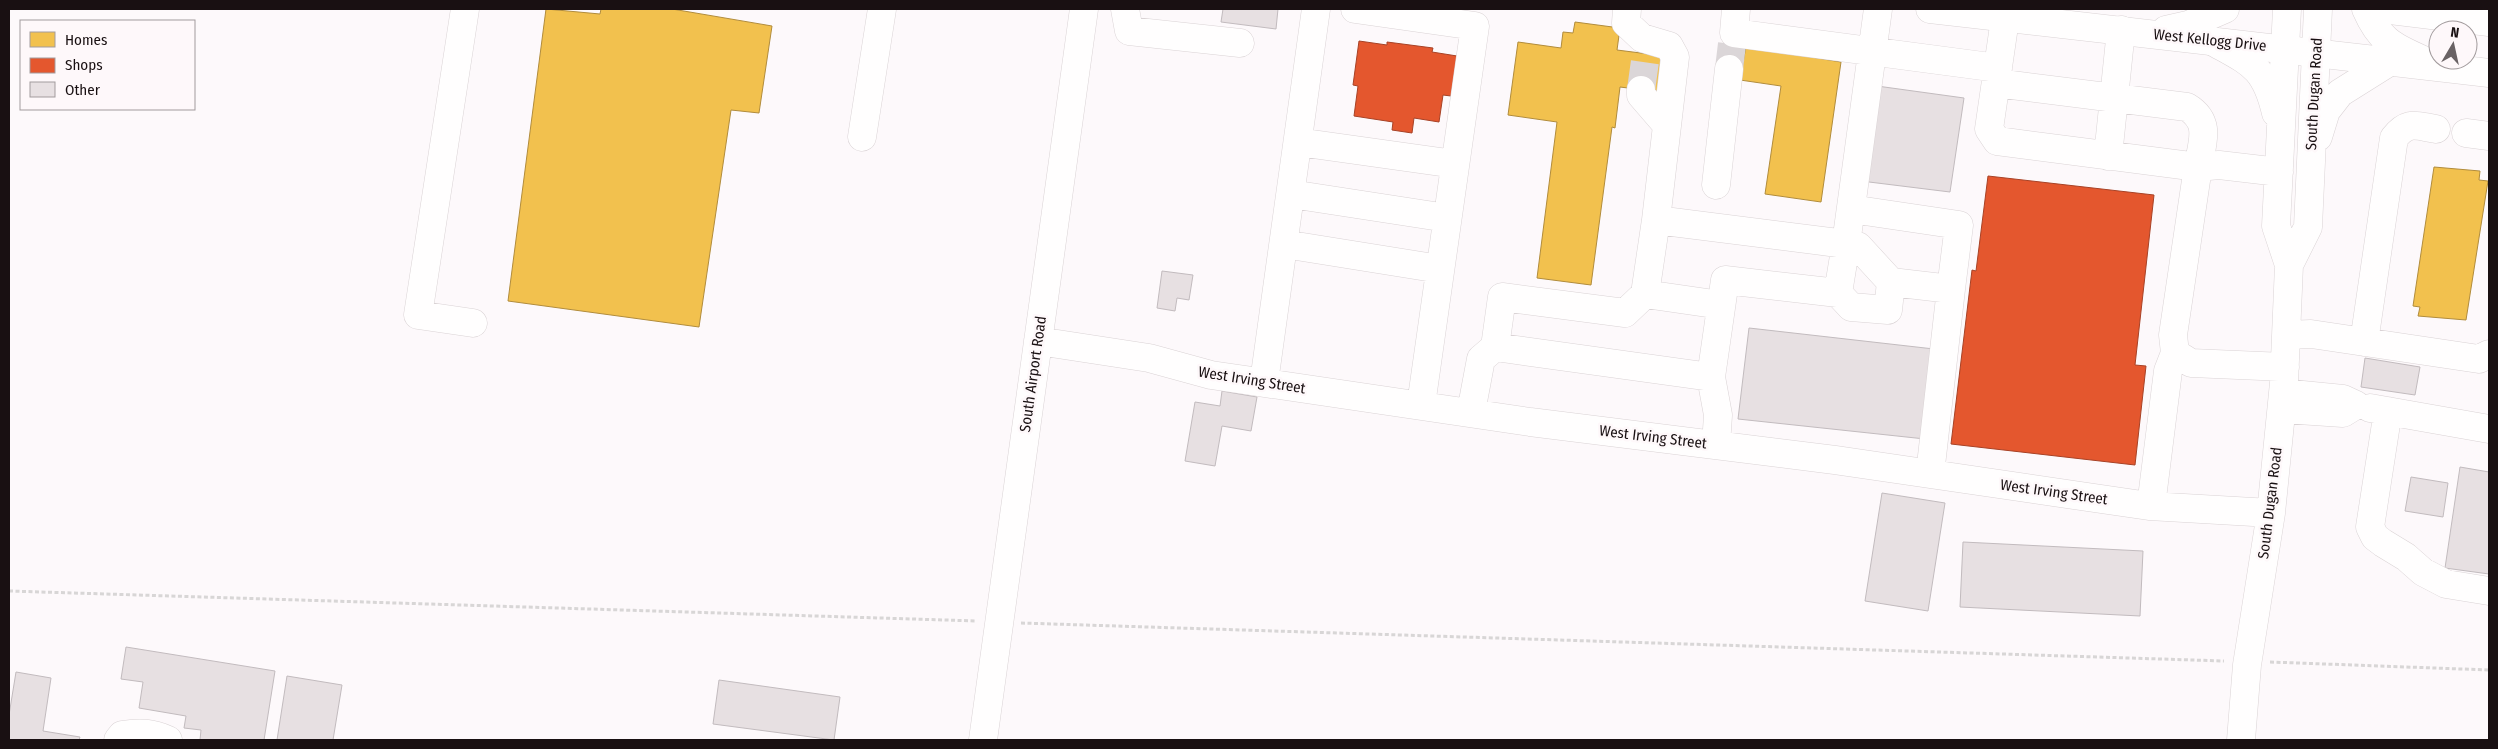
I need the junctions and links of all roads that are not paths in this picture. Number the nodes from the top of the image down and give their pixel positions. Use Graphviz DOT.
graph roads {
  1 [pos="465,9"];
  2 [pos="882,9"];
  3 [pos="1084,9"];
  4 [pos="1125,9"];
  5 [pos="1316,9"];
  6 [pos="1354,9"];
  7 [pos="1627,9"];
  8 [pos="1878,9"];
  9 [pos="1930,9"];
  10 [pos="2225,9"];
  11 [pos="2287,9"];
  12 [pos="2318,9"];
  13 [pos="2366,9"];
  14 [pos="2382,9"];
  15 [pos="2005,18"];
  16 [pos="2489,22"];
  17 [pos="2121,30"];
  18 [pos="2150,33"];
  19 [pos="1733,39"];
  20 [pos="2211,40"];
  21 [pos="1240,43"];
  22 [pos="2285,48"];
  23 [pos="1872,50"];
  24 [pos="2317,52"];
  25 [pos="2391,61"];
  26 [pos="2428,61"];
  27 [pos="2428,65"];
  28 [pos="2465,70"];
  29 [pos="2489,73"];
  30 [pos="1997,76"];
  31 [pos="1641,90"];
  32 [pos="2114,98"];
  33 [pos="1666,124"];
  34 [pos="2436,128"];
  35 [pos="2281,134"];
  36 [pos="862,137"];
  37 [pos="1298,142"];
  38 [pos="2108,156"];
  39 [pos="1455,164"];
  40 [pos="2310,165"];
  41 [pos="2198,167"];
  42 [pos="2279,172"];
  43 [pos="1716,185"];
  44 [pos="1291,194"];
  45 [pos="1851,205"];
  46 [pos="1447,218"];
  47 [pos="1656,220"];
  48 [pos="1284,244"];
  49 [pos="1846,244"];
  50 [pos="2290,265"];
  51 [pos="1440,269"];
  52 [pos="1891,282"];
  53 [pos="1951,289"];
  54 [pos="1645,294"];
  55 [pos="1838,294"];
  56 [pos="1721,305"];
  57 [pos="473,323"];
  58 [pos="2286,335"];
  59 [pos="1038,341"];
  60 [pos="2364,342"];
  61 [pos="1494,347"];
  62 [pos="2175,353"];
  63 [pos="2489,354"];
  64 [pos="1712,377"];
  65 [pos="1264,382"];
  66 [pos="2283,390"];
  67 [pos="1421,405"];
  68 [pos="2388,411"];
  69 [pos="1470,412"];
  70 [pos="2489,429"];
  71 [pos="1716,445"];
  72 [pos="1930,474"];
  73 [pos="2152,506"];
  74 [pos="2271,513"];
  75 [pos="2489,590"];
  76 [pos="118,740"];
  77 [pos="168,740"];
  78 [pos="983,740"];
  79 [pos="2241,740"];
  1 -- 57 [label="main road"];
  2 -- 36 [label="main road"];
  3 -- 59 [label="main road, South Airport Road"];
  4 -- 21 [label="main road"];
  5 -- 37 [label="main road"];
  6 -- 39 [label="main road"];
  7 -- 33 [label="main road"];
  8 -- 23 [label="main road"];
  9 -- 15 [label="main road, West Kellogg Drive"];
  10 -- 18 [label="main road"];
  11 -- 22 [label="main road, South Dugan Road"];
  12 -- 24 [label="main road, South Dugan Road"];
  13 -- 26 [label="main road"];
  14 -- 16 [label="main road"];
  15 -- 17 [label="main road, West Kellogg Drive"];
  15 -- 30 [label="main road"];
  17 -- 18 [label="main road, West Kellogg Drive"];
  17 -- 32 [label="main road"];
  18 -- 20 [label="main road, West Kellogg Drive"];
  19 -- 23 [label="main road"];
  19 -- 43 [label="main road"];
  20 -- 22 [label="main road, West Kellogg Drive"];
  20 -- 35 [label="main road"];
  22 -- 24 [label="main road, West Kellogg Drive"];
  22 -- 35 [label="main road, South Dugan Road"];
  23 -- 30 [label="main road"];
  23 -- 45 [label="main road"];
  24 -- 25 [label="main road, West Kellogg Drive"];
  24 -- 40 [label="main road, South Dugan Road"];
  25 -- 27 [label="main road, West Kellogg Drive"];
  25 -- 40 [label="main road"];
  28 -- 29 [label="main road, West Kellogg Drive"];
  30 -- 32 [label="main road"];
  30 -- 38 [label="main road"];
  31 -- 33 [label="main road"];
  32 -- 38 [label="main road"];
  32 -- 41 [label="main road"];
  33 -- 47 [label="main road"];
  34 -- 60 [label="main road"];
  35 -- 42 [label="main road, South Dugan Road"];
  37 -- 39 [label="main road"];
  37 -- 44 [label="main road"];
  38 -- 41 [label="main road"];
  39 -- 46 [label="main road"];
  40 -- 50 [label="main road, South Dugan Road"];
  41 -- 42 [label="main road"];
  41 -- 62 [label="main road"];
  42 -- 50 [label="main road, South Dugan Road"];
  44 -- 46 [label="main road"];
  44 -- 48 [label="main road"];
  45 -- 49 [label="main road"];
  45 -- 53 [label="main road"];
  46 -- 51 [label="main road"];
  47 -- 49 [label="main road"];
  47 -- 54 [label="main road"];
  48 -- 51 [label="main road"];
  48 -- 65 [label="main road"];
  49 -- 52 [label="main road"];
  49 -- 55 [label="main road"];
  50 -- 58 [label="main road, South Dugan Road"];
  51 -- 67 [label="main road"];
  52 -- 53 [label="main road"];
  52 -- 55 [label="main road"];
  53 -- 72 [label="main road"];
  54 -- 56 [label="main road"];
  54 -- 61 [label="main road"];
  55 -- 56 [label="main road"];
  56 -- 64 [label="main road"];
  58 -- 60 [label="main road"];
  58 -- 66 [label="main road, South Dugan Road"];
  59 -- 65 [label="main road, West Irving Street"];
  59 -- 78 [label="main road, South Airport Road"];
  60 -- 63 [label="main road"];
  61 -- 64 [label="main road"];
  61 -- 69 [label="main road"];
  62 -- 66 [label="main road"];
  62 -- 73 [label="main road"];
  64 -- 71 [label="main road"];
  65 -- 67 [label="main road, West Irving Street"];
  66 -- 68 [label="main road"];
  66 -- 74 [label="main road, South Dugan Road"];
  67 -- 69 [label="main road, West Irving Street"];
  68 -- 70 [label="main road"];
  68 -- 75 [label="main road"];
  69 -- 71 [label="main road, West Irving Street"];
  71 -- 72 [label="main road, West Irving Street"];
  72 -- 73 [label="main road, West Irving Street"];
  73 -- 74 [label="main road, West Irving Street"];
  74 -- 79 [label="main road, South Dugan Road"];
  76 -- 77 [label="main road"];
}
